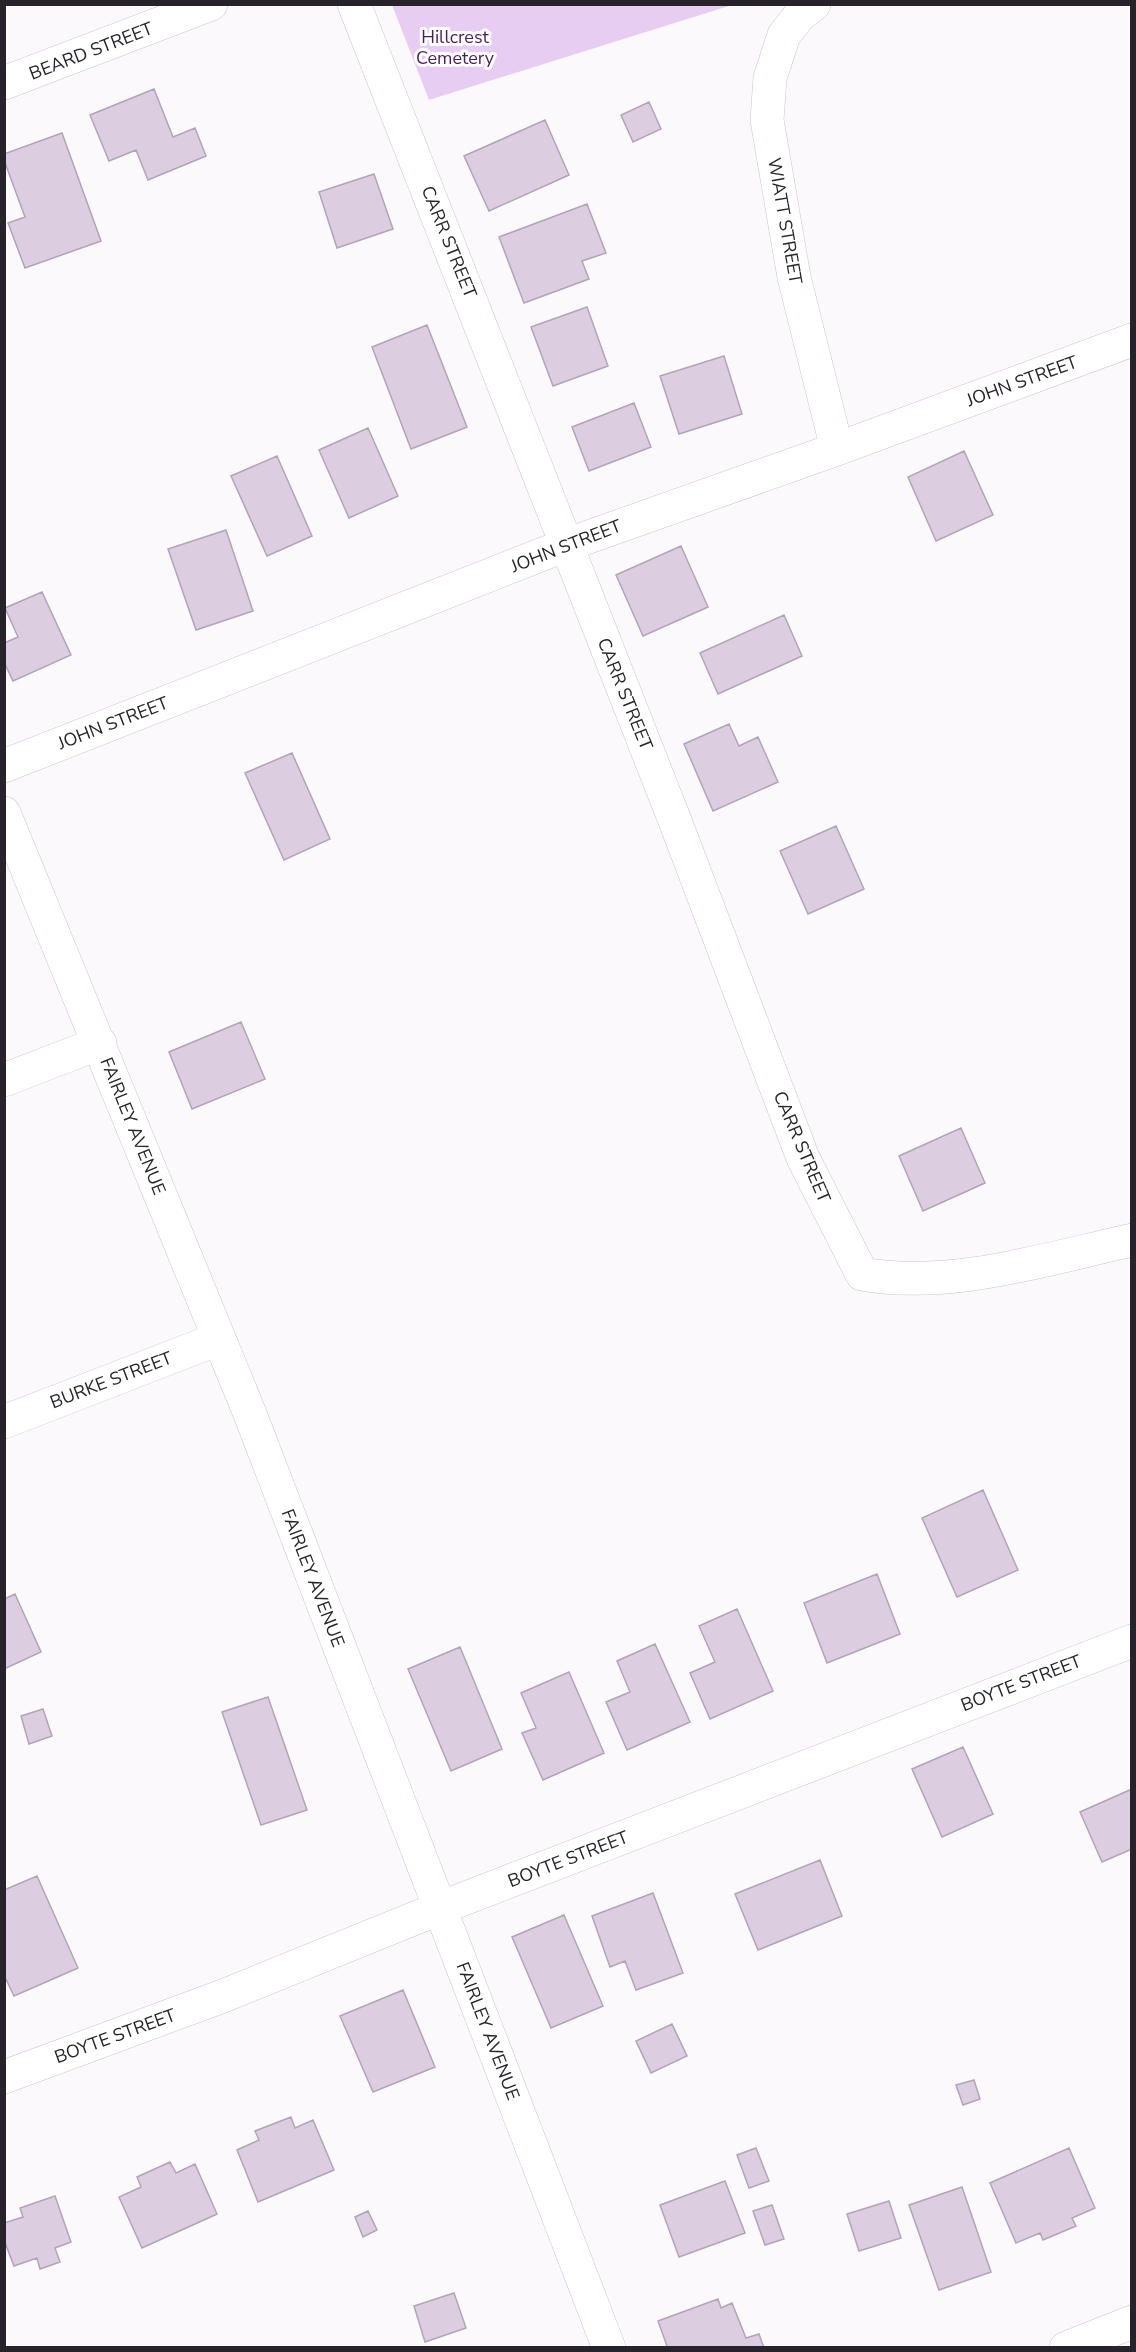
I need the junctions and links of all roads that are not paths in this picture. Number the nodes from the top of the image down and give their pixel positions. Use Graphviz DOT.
graph roads {
  1 [pos="211,4"];
  2 [pos="354,4"];
  3 [pos="814,4"];
  4 [pos="4,84"];
  5 [pos="1131,340"];
  6 [pos="837,449"];
  7 [pos="566,545"];
  8 [pos="4,765"];
  9 [pos="4,813"];
  10 [pos="100,1043"];
  11 [pos="4,1080"];
  12 [pos="1131,1240"];
  13 [pos="218,1339"];
  14 [pos="4,1422"];
  15 [pos="1131,1641"];
  16 [pos="440,1908"];
  17 [pos="4,2077"];
  18 [pos="1131,2322"];
  19 [pos="609,2348"];
  20 [pos="1066,2348"];
  1 -- 4 [label="street, BEARD STREET"];
  2 -- 7 [label="street, CARR STREET"];
  3 -- 6 [label="street, WIATT STREET"];
  5 -- 6 [label="street, JOHN STREET"];
  6 -- 7 [label="street, JOHN STREET"];
  7 -- 8 [label="street, JOHN STREET"];
  7 -- 12 [label="street, CARR STREET"];
  9 -- 10 [label="street, FAIRLEY AVENUE"];
  10 -- 11 [label="street"];
  10 -- 13 [label="street, FAIRLEY AVENUE"];
  13 -- 14 [label="street, BURKE STREET"];
  13 -- 16 [label="street, FAIRLEY AVENUE"];
  15 -- 16 [label="street, BOYTE STREET"];
  16 -- 17 [label="street, BOYTE STREET"];
  16 -- 19 [label="street, FAIRLEY AVENUE"];
  18 -- 20 [label="street"];
}
